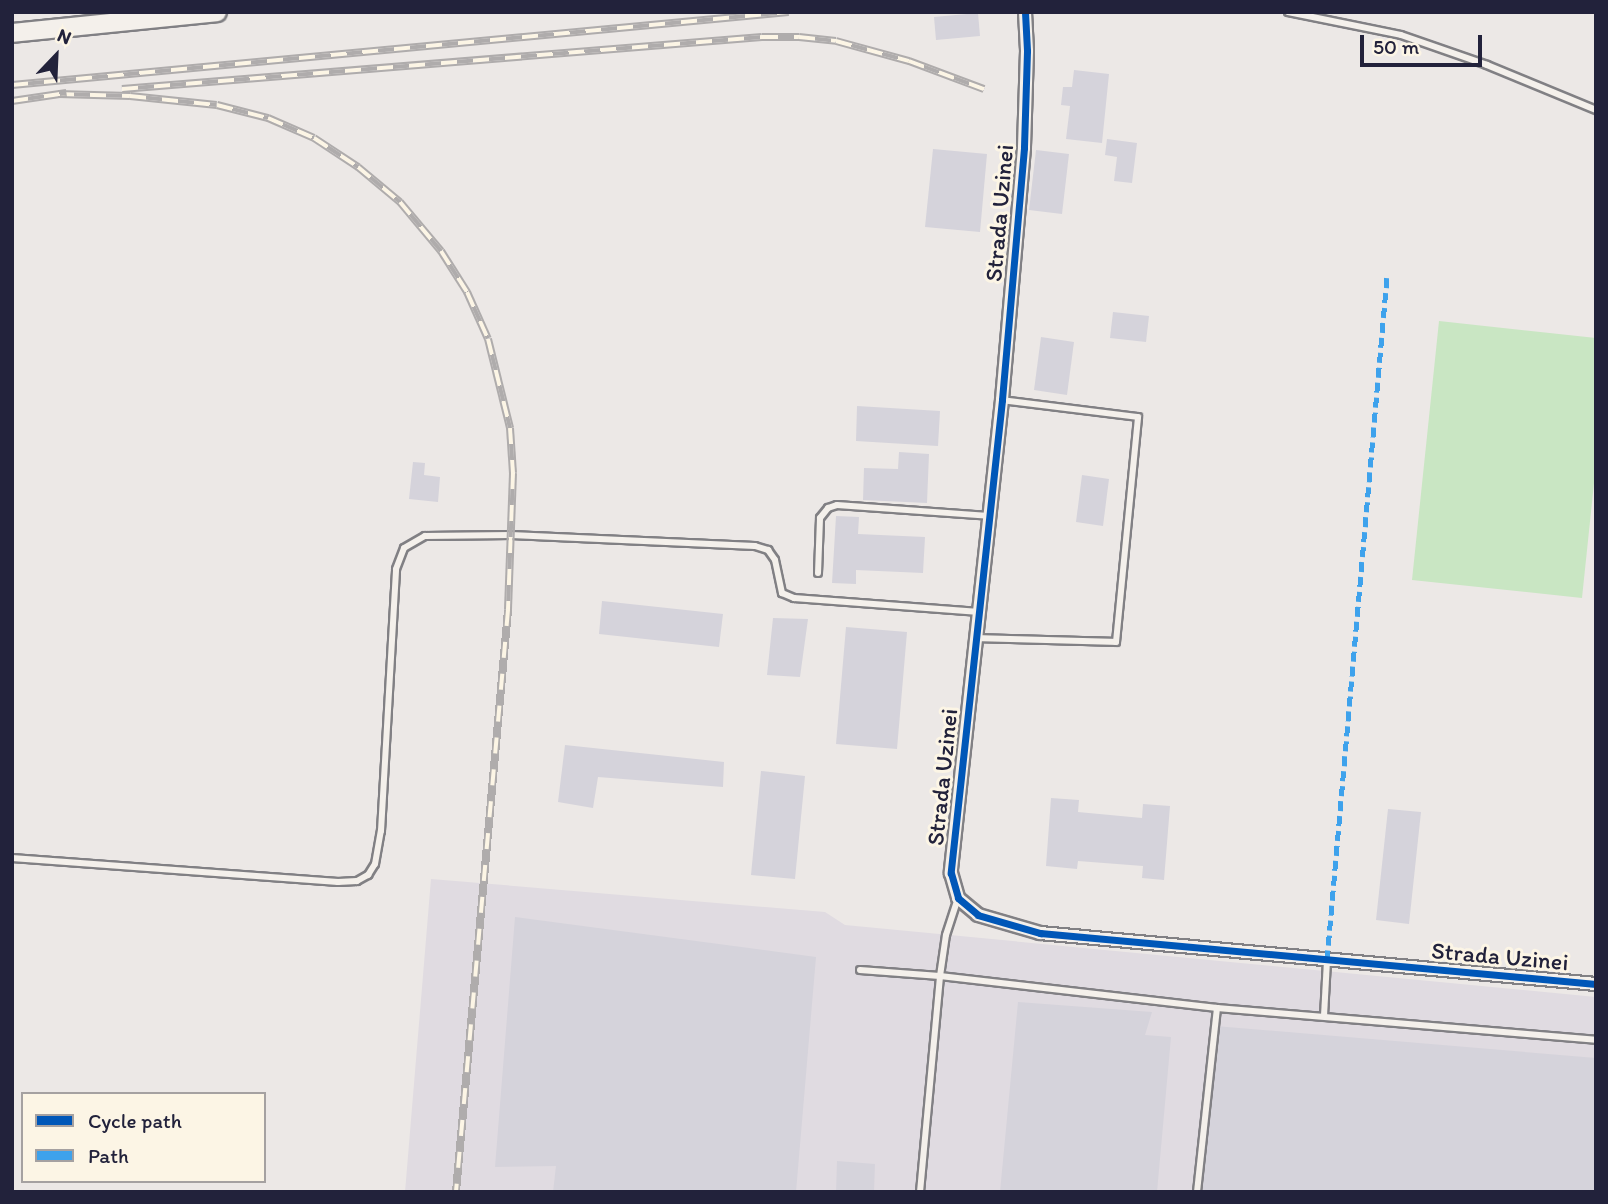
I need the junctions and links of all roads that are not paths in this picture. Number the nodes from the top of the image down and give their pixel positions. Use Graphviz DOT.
graph roads {
  1 [pos="217,12"];
  2 [pos="1025,12"];
  3 [pos="1288,12"];
  4 [pos="12,33"];
  5 [pos="1596,110"];
  6 [pos="1002,400"];
  7 [pos="989,516"];
  8 [pos="818,573"];
  9 [pos="979,612"];
  10 [pos="976,638"];
  11 [pos="12,858"];
  12 [pos="958,898"];
  13 [pos="1327,960"];
  14 [pos="860,970"];
  15 [pos="940,976"];
  16 [pos="1596,984"];
  17 [pos="1217,1007"];
  18 [pos="1324,1016"];
  19 [pos="1596,1040"];
  20 [pos="920,1192"];
  21 [pos="1197,1192"];
  1 -- 4 [label="main road"];
  2 -- 6 [label="street, Strada Uzinei"];
  3 -- 5 [label="lane"];
  6 -- 7 [label="street, Strada Uzinei"];
  6 -- 10 [label="lane"];
  7 -- 8 [label="lane"];
  7 -- 9 [label="street, Strada Uzinei"];
  9 -- 10 [label="street, Strada Uzinei"];
  9 -- 11 [label="lane"];
  10 -- 12 [label="street, Strada Uzinei"];
  12 -- 13 [label="street, Strada Uzinei"];
  12 -- 15 [label="lane"];
  13 -- 16 [label="street, Strada Uzinei"];
  13 -- 18 [label="lane"];
  14 -- 15 [label="lane"];
  15 -- 17 [label="lane"];
  15 -- 20 [label="lane"];
  17 -- 18 [label="lane"];
  17 -- 21 [label="lane"];
  18 -- 19 [label="lane"];
}
